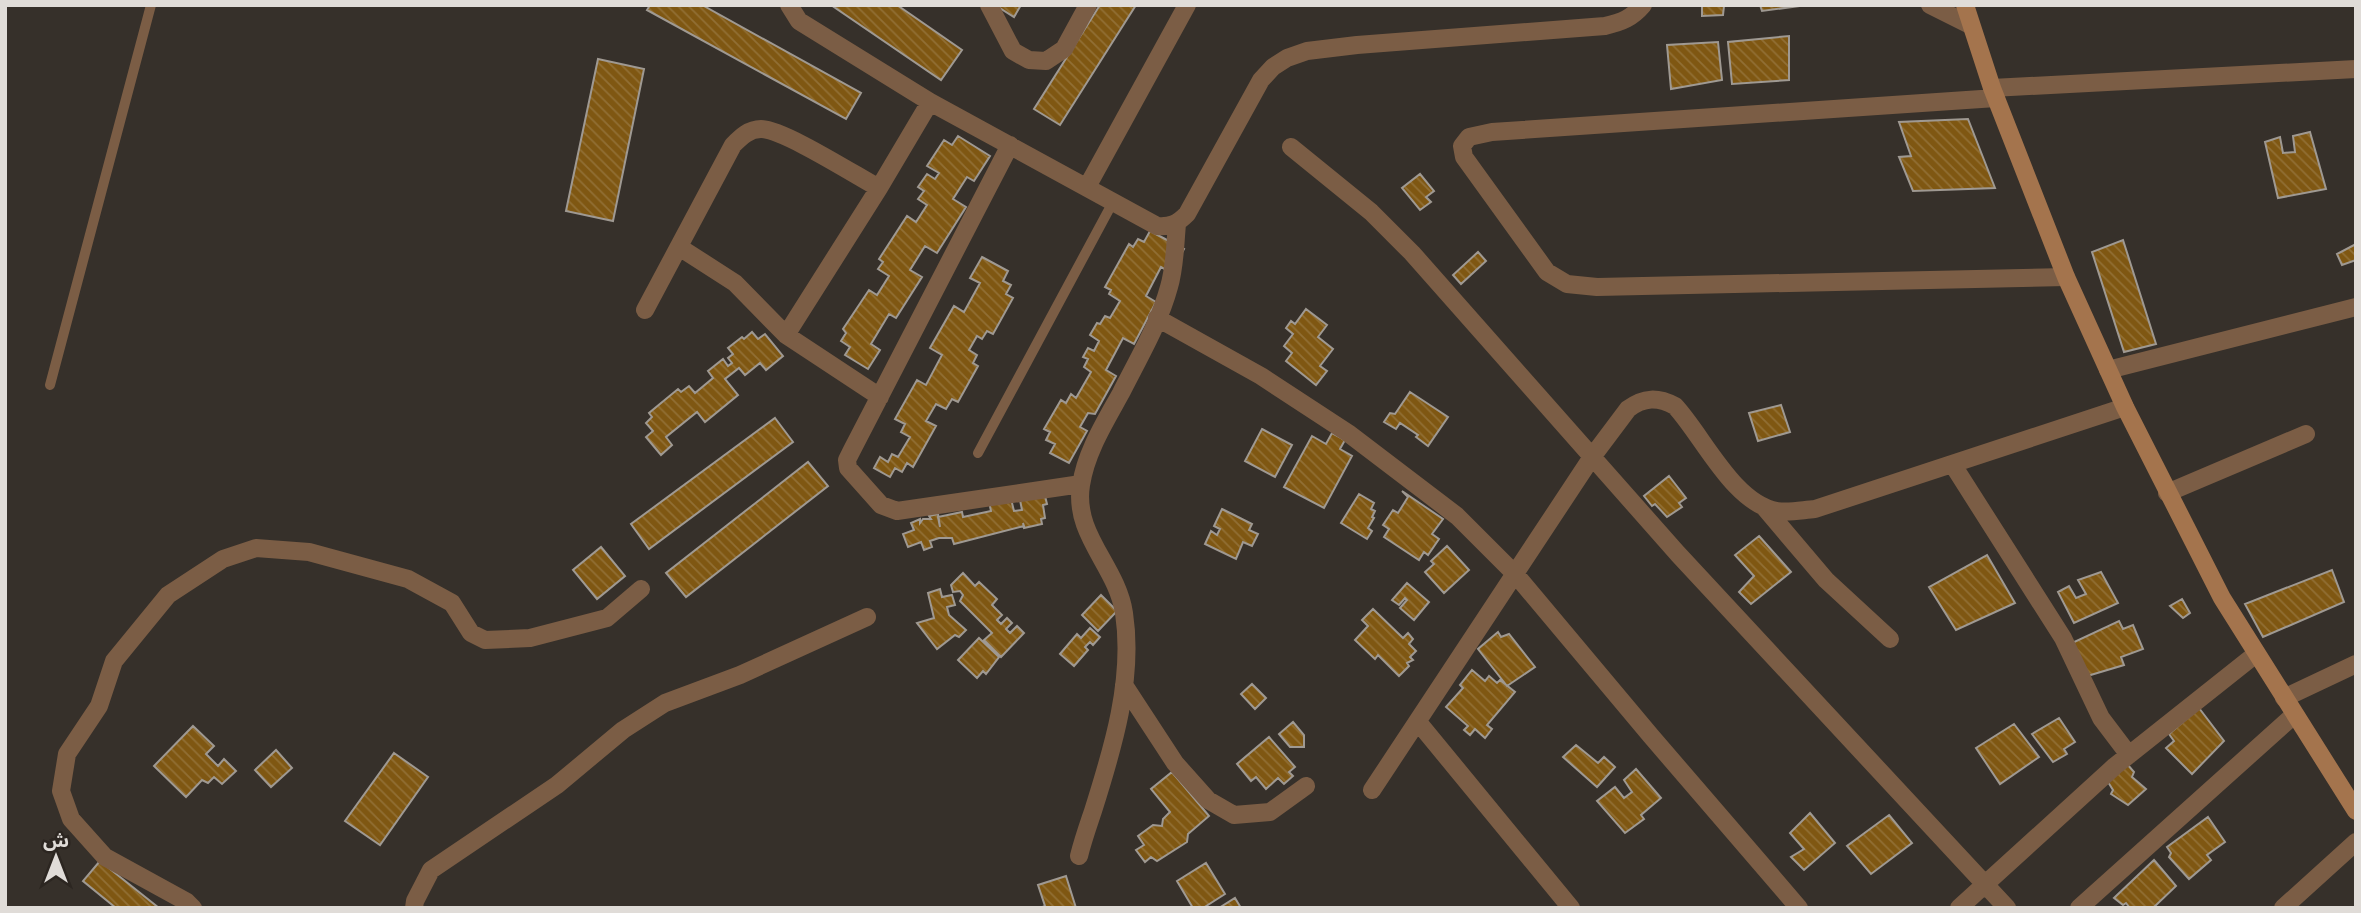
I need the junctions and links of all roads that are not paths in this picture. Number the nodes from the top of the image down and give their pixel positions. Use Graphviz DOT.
graph roads {
  1 [pos="151,5"];
  2 [pos="789,5"];
  3 [pos="989,5"];
  4 [pos="1087,5"];
  5 [pos="1187,5"];
  6 [pos="1643,5"];
  7 [pos="1965,5"];
  8 [pos="1933,6"];
  9 [pos="1970,24"];
  10 [pos="2356,69"];
  11 [pos="1994,93"];
  12 [pos="930,102"];
  13 [pos="1010,145"];
  14 [pos="1291,147"];
  15 [pos="1087,187"];
  16 [pos="878,188"];
  17 [pos="1113,202"];
  18 [pos="1177,224"];
  19 [pos="679,247"];
  20 [pos="2066,277"];
  21 [pos="2356,307"];
  22 [pos="645,310"];
  23 [pos="1157,318"];
  24 [pos="786,335"];
  25 [pos="2108,370"];
  26 [pos="50,385"];
  27 [pos="880,397"];
  28 [pos="2125,407"];
  29 [pos="2306,434"];
  30 [pos="978,453"];
  31 [pos="1592,457"];
  32 [pos="1953,465"];
  33 [pos="1081,484"];
  34 [pos="2167,493"];
  35 [pos="1764,507"];
  36 [pos="1516,575"];
  37 [pos="641,589"];
  38 [pos="867,617"];
  39 [pos="1890,639"];
  40 [pos="2256,653"];
  41 [pos="2356,664"];
  42 [pos="1124,685"];
  43 [pos="2284,698"];
  44 [pos="2294,715"];
  45 [pos="1418,722"];
  46 [pos="2129,755"];
  47 [pos="1306,786"];
  48 [pos="1372,790"];
  49 [pos="2356,811"];
  50 [pos="2356,842"];
  51 [pos="1079,856"];
  52 [pos="1985,885"];
  53 [pos="193,908"];
  54 [pos="414,908"];
  55 [pos="1571,908"];
  56 [pos="1799,908"];
  57 [pos="1959,908"];
  58 [pos="2007,908"];
  59 [pos="2079,908"];
  60 [pos="2283,908"];
  1 -- 26 [label="lane"];
  2 -- 12 [label="street"];
  3 -- 4 [label="street"];
  5 -- 15 [label="street"];
  6 -- 18 [label="street"];
  7 -- 9 [label="street"];
  8 -- 9 [label="street"];
  9 -- 11 [label="street"];
  10 -- 11 [label="street"];
  11 -- 20 [label="street"];
  11 -- 20 [label="street"];
  12 -- 13 [label="street"];
  12 -- 16 [label="street"];
  13 -- 15 [label="street"];
  13 -- 27 [label="street"];
  14 -- 31 [label="street"];
  15 -- 17 [label="street"];
  16 -- 19 [label="street"];
  16 -- 24 [label="street"];
  17 -- 18 [label="street"];
  17 -- 30 [label="lane"];
  18 -- 23 [label="street"];
  19 -- 22 [label="street"];
  19 -- 24 [label="street"];
  20 -- 25 [label="street"];
  21 -- 25 [label="street"];
  23 -- 33 [label="street"];
  23 -- 36 [label="street"];
  24 -- 27 [label="street"];
  25 -- 28 [label="street"];
  27 -- 33 [label="street"];
  28 -- 32 [label="street"];
  28 -- 34 [label="street"];
  29 -- 34 [label="street"];
  31 -- 35 [label="street"];
  31 -- 36 [label="street"];
  31 -- 52 [label="street"];
  32 -- 35 [label="street"];
  32 -- 46 [label="street"];
  33 -- 42 [label="street"];
  34 -- 40 [label="street"];
  35 -- 39 [label="street"];
  36 -- 45 [label="street"];
  36 -- 56 [label="street"];
  37 -- 53 [label="street"];
  38 -- 54 [label="street"];
  40 -- 43 [label="street"];
  40 -- 46 [label="street"];
  41 -- 43 [label="street"];
  42 -- 47 [label="street"];
  42 -- 51 [label="street"];
  43 -- 44 [label="street"];
  44 -- 49 [label="street"];
  44 -- 59 [label="street"];
  45 -- 48 [label="street"];
  45 -- 55 [label="street"];
  46 -- 52 [label="street"];
  50 -- 60 [label="street"];
  52 -- 57 [label="street"];
  52 -- 58 [label="street"];
}
